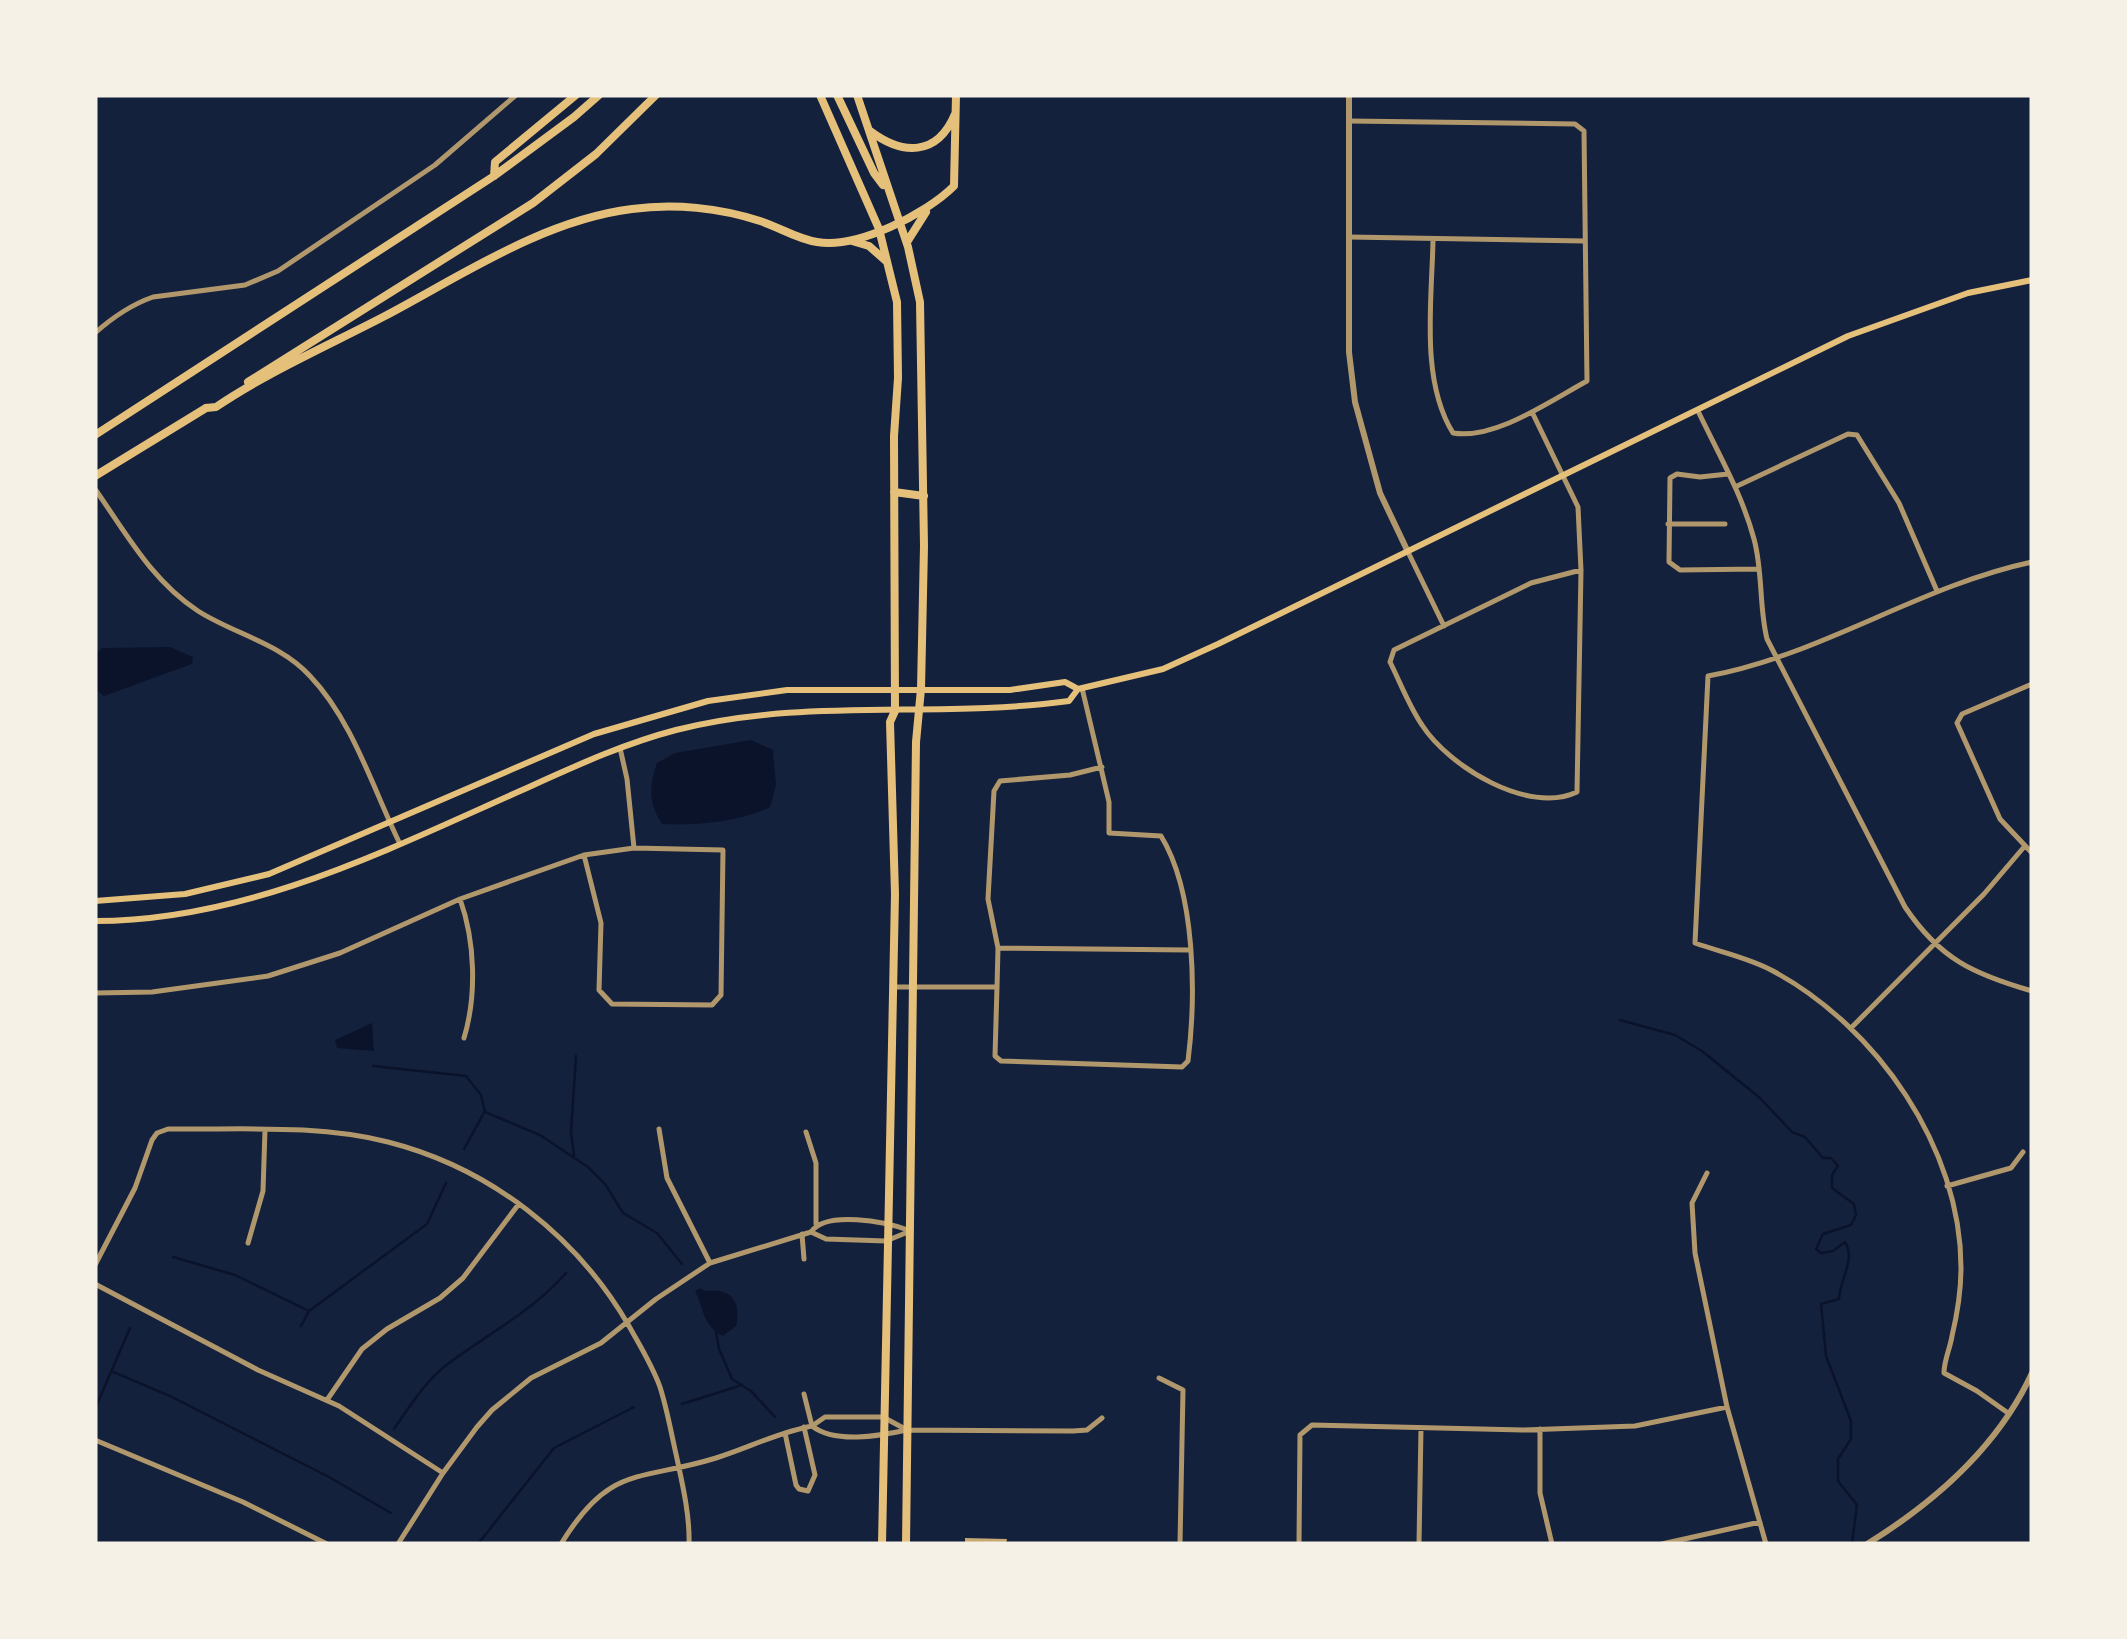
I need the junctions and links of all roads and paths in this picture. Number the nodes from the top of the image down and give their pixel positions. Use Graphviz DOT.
graph roads {
  1 [pos="516,95"];
  2 [pos="576,95"];
  3 [pos="599,95"];
  4 [pos="656,95"];
  5 [pos="820,95"];
  6 [pos="837,95"];
  7 [pos="857,95"];
  8 [pos="956,95"];
  9 [pos="1350,95"];
  10 [pos="957,110"];
  11 [pos="1349,121"];
  12 [pos="867,129"];
  13 [pos="494,176"];
  14 [pos="886,189"];
  15 [pos="932,204"];
  16 [pos="899,222"];
  17 [pos="879,229"];
  18 [pos="1349,237"];
  19 [pos="1433,240"];
  20 [pos="850,241"];
  21 [pos="1585,241"];
  22 [pos="906,243"];
  23 [pos="890,264"];
  24 [pos="2032,280"];
  25 [pos="95,334"];
  26 [pos="206,408"];
  27 [pos="1698,410"];
  28 [pos="1532,412"];
  29 [pos="95,434"];
  30 [pos="1728,474"];
  31 [pos="95,476"];
  32 [pos="1565,476"];
  33 [pos="1735,487"];
  34 [pos="95,488"];
  35 [pos="894,492"];
  36 [pos="924,496"];
  37 [pos="1668,524"];
  38 [pos="1725,524"];
  39 [pos="1408,552"];
  40 [pos="2032,562"];
  41 [pos="1581,570"];
  42 [pos="1758,570"];
  43 [pos="1937,592"];
  44 [pos="1444,626"];
  45 [pos="1776,660"];
  46 [pos="2032,684"];
  47 [pos="920,689"];
  48 [pos="1080,689"];
  49 [pos="895,690"];
  50 [pos="896,711"];
  51 [pos="919,711"];
  52 [pos="622,724"];
  53 [pos="620,748"];
  54 [pos="1102,767"];
  55 [pos="390,823"];
  56 [pos="400,844"];
  57 [pos="2024,847"];
  58 [pos="634,848"];
  59 [pos="2032,853"];
  60 [pos="584,854"];
  61 [pos="460,899"];
  62 [pos="95,901"];
  63 [pos="95,921"];
  64 [pos="1934,945"];
  65 [pos="998,948"];
  66 [pos="1191,950"];
  67 [pos="893,986"];
  68 [pos="911,987"];
  69 [pos="997,987"];
  70 [pos="2032,991"];
  71 [pos="95,993"];
  72 [pos="1851,1028"];
  73 [pos="464,1038"];
  74 [pos="659,1128"];
  75 [pos="265,1130"];
  76 [pos="806,1132"];
  77 [pos="2024,1152"];
  78 [pos="1707,1173"];
  79 [pos="1947,1186"];
  80 [pos="519,1204"];
  81 [pos="887,1223"];
  82 [pos="816,1224"];
  83 [pos="910,1231"];
  84 [pos="811,1232"];
  85 [pos="802,1234"];
  86 [pos="886,1241"];
  87 [pos="248,1244"];
  88 [pos="804,1259"];
  89 [pos="710,1263"];
  90 [pos="95,1265"];
  91 [pos="95,1284"];
  92 [pos="628,1324"];
  93 [pos="2032,1373"];
  94 [pos="1160,1378"];
  95 [pos="804,1394"];
  96 [pos="327,1400"];
  97 [pos="1727,1407"];
  98 [pos="2010,1415"];
  99 [pos="884,1418"];
  100 [pos="1102,1418"];
  101 [pos="812,1426"];
  102 [pos="804,1427"];
  103 [pos="1421,1428"];
  104 [pos="1540,1429"];
  105 [pos="906,1430"];
  106 [pos="785,1433"];
  107 [pos="883,1435"];
  108 [pos="95,1440"];
  109 [pos="678,1467"];
  110 [pos="443,1472"];
  111 [pos="1760,1522"];
  112 [pos="327,1544"];
  113 [pos="398,1544"];
  114 [pos="561,1544"];
  115 [pos="689,1544"];
  116 [pos="882,1544"];
  117 [pos="906,1544"];
  118 [pos="1180,1544"];
  119 [pos="1298,1544"];
  120 [pos="1419,1544"];
  121 [pos="1552,1544"];
  122 [pos="1662,1544"];
  123 [pos="1766,1544"];
  124 [pos="1867,1544"];
  1 -- 25 [label="street"];
  2 -- 13 [label="main road"];
  3 -- 13 [label="main road"];
  4 -- 26 [label="main road"];
  5 -- 17 [label="main road"];
  6 -- 14 [label="main road"];
  7 -- 12 [label="main road"];
  8 -- 10 [label="main road"];
  9 -- 11 [label="street"];
  10 -- 12 [label="main road"];
  10 -- 15 [label="main road"];
  11 -- 18 [label="street"];
  11 -- 21 [label="street"];
  12 -- 14 [label="main road"];
  13 -- 29 [label="main road"];
  14 -- 16 [label="main road"];
  15 -- 16 [label="main road"];
  15 -- 22 [label="main road"];
  16 -- 17 [label="main road"];
  16 -- 22 [label="main road"];
  17 -- 20 [label="main road"];
  17 -- 23 [label="main road"];
  18 -- 19 [label="street"];
  18 -- 39 [label="street"];
  19 -- 21 [label="street"];
  19 -- 28 [label="street"];
  20 -- 23 [label="main road"];
  20 -- 26 [label="main road"];
  21 -- 28 [label="street"];
  22 -- 36 [label="main road"];
  23 -- 35 [label="main road"];
  24 -- 27 [label="main road"];
  26 -- 31 [label="main road"];
  27 -- 30 [label="street"];
  27 -- 32 [label="main road"];
  28 -- 32 [label="street"];
  30 -- 33 [label="street"];
  30 -- 37 [label="street"];
  32 -- 39 [label="main road"];
  32 -- 41 [label="street"];
  33 -- 42 [label="street"];
  33 -- 43 [label="street"];
  34 -- 55 [label="street"];
  35 -- 36 [label="main road"];
  35 -- 49 [label="main road"];
  36 -- 47 [label="main road"];
  37 -- 38 [label="street"];
  37 -- 42 [label="street"];
  39 -- 44 [label="street"];
  39 -- 48 [label="main road"];
  40 -- 43 [label="street"];
  41 -- 44 [label="street"];
  41 -- 44 [label="street"];
  42 -- 45 [label="street"];
  43 -- 45 [label="street"];
  45 -- 64 [label="street"];
  45 -- 72 [label="street"];
  46 -- 57 [label="street"];
  47 -- 48 [label="main road"];
  47 -- 49 [label="main road"];
  47 -- 51 [label="main road"];
  48 -- 51 [label="main road"];
  48 -- 54 [label="street"];
  49 -- 50 [label="main road"];
  49 -- 52 [label="main road"];
  50 -- 51 [label="main road"];
  50 -- 53 [label="main road"];
  50 -- 67 [label="main road"];
  51 -- 68 [label="main road"];
  52 -- 53 [label="main road"];
  52 -- 55 [label="main road"];
  53 -- 56 [label="main road"];
  53 -- 58 [label="street"];
  54 -- 65 [label="street"];
  54 -- 66 [label="street"];
  55 -- 56 [label="street"];
  55 -- 62 [label="main road"];
  56 -- 63 [label="main road"];
  57 -- 59 [label="street"];
  57 -- 64 [label="street"];
  58 -- 60 [label="street"];
  58 -- 60 [label="street"];
  60 -- 61 [label="street"];
  61 -- 71 [label="street"];
  61 -- 73 [label="street"];
  64 -- 70 [label="street"];
  64 -- 72 [label="street"];
  65 -- 66 [label="street"];
  65 -- 69 [label="street"];
  66 -- 69 [label="street"];
  67 -- 68 [label="street"];
  67 -- 81 [label="main road"];
  68 -- 69 [label="street"];
  68 -- 83 [label="main road"];
  72 -- 79 [label="street"];
  74 -- 89 [label="street"];
  75 -- 80 [label="street"];
  75 -- 87 [label="street"];
  75 -- 90 [label="street"];
  76 -- 82 [label="street"];
  77 -- 79 [label="street"];
  78 -- 97 [label="street"];
  79 -- 98 [label="street"];
  80 -- 92 [label="street"];
  80 -- 96 [label="street"];
  81 -- 82 [label="street"];
  81 -- 83 [label="street"];
  81 -- 86 [label="main road"];
  82 -- 84 [label="street"];
  83 -- 86 [label="street"];
  83 -- 105 [label="main road"];
  84 -- 85 [label="street"];
  84 -- 86 [label="street"];
  85 -- 88 [label="street"];
  85 -- 89 [label="street"];
  86 -- 99 [label="main road"];
  89 -- 92 [label="street"];
  91 -- 96 [label="street"];
  92 -- 109 [label="street"];
  92 -- 110 [label="street"];
  93 -- 98 [label="street"];
  94 -- 118 [label="street"];
  95 -- 101 [label="street"];
  96 -- 110 [label="street"];
  97 -- 104 [label="street"];
  97 -- 111 [label="street"];
  98 -- 124 [label="street"];
  99 -- 101 [label="street"];
  99 -- 105 [label="street"];
  99 -- 107 [label="main road"];
  100 -- 105 [label="street"];
  101 -- 102 [label="street"];
  101 -- 107 [label="street"];
  102 -- 106 [label="street"];
  102 -- 106 [label="street"];
  103 -- 104 [label="street"];
  103 -- 119 [label="street"];
  103 -- 120 [label="street"];
  104 -- 121 [label="street"];
  105 -- 107 [label="street"];
  105 -- 117 [label="main road"];
  106 -- 109 [label="street"];
  107 -- 116 [label="main road"];
  108 -- 112 [label="street"];
  109 -- 114 [label="street"];
  109 -- 115 [label="street"];
  110 -- 113 [label="street"];
  111 -- 122 [label="street"];
  111 -- 123 [label="street"];
}
